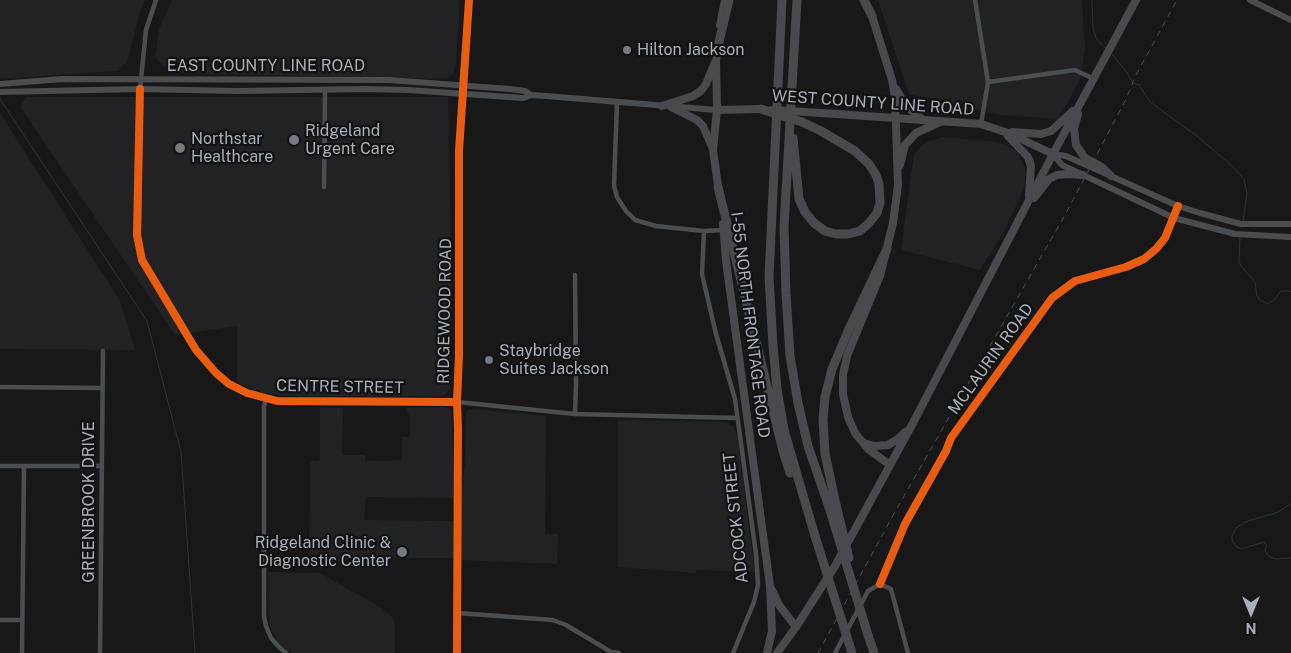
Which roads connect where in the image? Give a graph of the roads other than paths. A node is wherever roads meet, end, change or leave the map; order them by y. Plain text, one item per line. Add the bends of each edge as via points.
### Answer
1 (156, 0) edge
2 (469, 0) edge
3 (724, 0) edge
4 (729, 0) edge
5 (782, 0) edge
6 (797, 0) edge
7 (866, 0) edge
8 (975, 0) edge
9 (1136, 0) edge
10 (1253, 1) edge
11 (872, 16) joint
12 (1291, 20) edge
13 (718, 46) junction
14 (716, 61) junction
15 (1094, 79) junction
16 (141, 80) junction
17 (892, 80) junction
18 (988, 82) junction
19 (0, 84) edge
20 (462, 85) junction
21 (140, 89) junction
22 (325, 90) junction
23 (0, 92) edge
24 (462, 93) junction
25 (531, 95) junction
26 (617, 102) junction
27 (1080, 104) junction
28 (662, 106) junction
29 (671, 107) junction
30 (746, 108) joint
31 (761, 109) junction
32 (717, 110) junction
33 (895, 118) junction
34 (922, 119) junction
35 (944, 121) junction
36 (790, 123) junction
37 (981, 124) junction
38 (1003, 131) junction
39 (713, 150) junction
40 (1053, 154) junction
41 (898, 175) junction
42 (1083, 175) junction
43 (1111, 176) junction
44 (324, 186) dead end
45 (718, 187) junction
46 (1028, 203) junction
47 (1178, 206) junction
48 (1174, 218) junction
49 (1291, 224) edge
50 (724, 230) junction
51 (704, 231) junction
52 (1291, 237) edge
53 (887, 249) junction
54 (575, 275) dead end
55 (103, 351) dead end
56 (0, 387) edge
57 (102, 388) junction
58 (266, 399) junction
59 (456, 402) junction
60 (575, 414) junction
61 (737, 418) junction
62 (913, 423) junction
63 (951, 438) joint
64 (864, 444) junction
65 (890, 465) junction
66 (0, 466) edge
67 (24, 466) junction
68 (101, 466) junction
69 (832, 506) junction
70 (814, 533) junction
71 (880, 584) junction
72 (770, 586) junction
73 (458, 614) junction
74 (0, 620) edge
75 (22, 620) junction
76 (796, 627) junction
77 (22, 653) edge
78 (100, 653) edge
79 (286, 653) edge
80 (457, 653) edge
81 (618, 653) edge
82 (733, 653) edge
83 (767, 653) edge
84 (777, 653) edge
85 (835, 653) edge
86 (852, 653) edge
87 (874, 653) edge
88 (908, 653) edge

1 - 16 street, CENTRE STREET via 146,30
2 - 20 main road, RIDGEWOOD ROAD
3 - 13 main road, I-55 NORTH FRONTAGE ROAD
4 - 13 highway
5 - 70 highway via 769,277 772,336 784,430
6 - 36 highway
7 - 11 highway
8 - 18 street
9 - 15 main road
10 - 12 main road
11 - 17 main road
13 - 14 main road, I-55 NORTH FRONTAGE ROAD
14 - 28 main road via 701,91
14 - 32 main road, I-55 NORTH FRONTAGE ROAD
15 - 18 street via 1075,70
15 - 27 main road
16 - 19 main road, EAST COUNTY LINE ROAD via 62,79
16 - 20 main road, EAST COUNTY LINE ROAD via 389,80
16 - 21 street, CENTRE STREET
17 - 33 main road
17 - 34 main road via 907,107
18 - 37 street
20 - 24 main road, RIDGEWOOD ROAD
20 - 25 main road, EAST COUNTY LINE ROAD via 524,91
21 - 22 main road, EAST COUNTY LINE ROAD
21 - 23 main road, EAST COUNTY LINE ROAD
21 - 58 street, CENTRE STREET via 138,235 142,260 206,363 229,384
22 - 24 main road, EAST COUNTY LINE ROAD
22 - 44 street
24 - 25 main road, EAST COUNTY LINE ROAD via 523,98
24 - 59 street, RIDGEWOOD ROAD
25 - 26 main road, EAST COUNTY LINE ROAD
26 - 28 main road, EAST COUNTY LINE ROAD
26 - 51 street via 614,186 621,205 634,220 643,223
27 - 38 main road via 1051,130 1041,134
27 - 40 main road
27 - 43 main road via 1074,129 1076,145 1085,158
28 - 29 main road, EAST COUNTY LINE ROAD
29 - 32 main road, EAST COUNTY LINE ROAD
29 - 39 main road via 703,126
30 - 31 main road, WEST COUNTY LINE ROAD
30 - 32 main road, EAST COUNTY LINE ROAD
31 - 33 main road, WEST COUNTY LINE ROAD, bridge
31 - 36 highway, bridge via 821,131 855,151 869,164 879,184 880,203 877,213 860,231 848,234 825,231 805,212 799,199
32 - 39 main road, I-55 NORTH FRONTAGE ROAD
33 - 34 main road, WEST COUNTY LINE ROAD
33 - 41 main road
34 - 35 main road, WEST COUNTY LINE ROAD
35 - 37 main road, WEST COUNTY LINE ROAD
35 - 41 main road via 916,133 905,146
36 - 69 highway via 784,227 790,356 808,446
37 - 38 main road, WEST COUNTY LINE ROAD
38 - 40 main road, WEST COUNTY LINE ROAD
38 - 46 main road via 1028,157 1031,166
39 - 45 main road, I-55 NORTH FRONTAGE ROAD
40 - 42 main road, WEST COUNTY LINE ROAD via 1062,165
40 - 43 main road, WEST COUNTY LINE ROAD via 1066,156
40 - 46 main road
41 - 53 main road
42 - 46 main road via 1057,175 1049,179
42 - 48 main road, WEST COUNTY LINE ROAD
43 - 47 main road, WEST COUNTY LINE ROAD
45 - 50 main road, I-55 NORTH FRONTAGE ROAD
45 - 70 highway via 783,451
46 - 62 main road
47 - 48 main road, MCLAURIN ROAD
47 - 49 main road, WEST COUNTY LINE ROAD via 1241,224
48 - 52 main road, WEST COUNTY LINE ROAD via 1216,230
48 - 63 main road, MCLAURIN ROAD via 1165,238 1144,259 1074,281 1052,298
50 - 51 street
50 - 72 main road, I-55 NORTH FRONTAGE ROAD
51 - 61 street, ADCOCK STREET via 702,274
53 - 64 main road via 880,276 847,356 844,375 843,394 848,417
53 - 69 highway via 832,369 825,397 825,454
54 - 60 street
55 - 57 street, GREENBROOK DRIVE
56 - 57 street
57 - 68 street, GREENBROOK DRIVE
58 - 59 street, CENTRE STREET via 297,402
58 - 79 street via 264,616 271,638
59 - 60 street, CENTRE STREET
59 - 73 street, RIDGEWOOD ROAD
60 - 61 street, CENTRE STREET
61 - 82 street, ADCOCK STREET via 758,585
62 - 64 main road via 888,445
62 - 65 main road
63 - 71 street, MCLAURIN ROAD via 905,524
64 - 65 main road
65 - 76 main road via 835,566
66 - 67 street
67 - 68 street
67 - 75 street
68 - 78 street, GREENBROOK DRIVE
69 - 87 highway, bridge
70 - 86 highway, bridge
71 - 85 street via 868,591
71 - 88 street via 891,589
72 - 76 main road via 779,605
72 - 83 main road, I-55 NORTH FRONTAGE ROAD via 772,631
73 - 80 street, RIDGEWOOD ROAD
73 - 81 street via 553,620
74 - 75 street
75 - 77 street
76 - 84 main road

